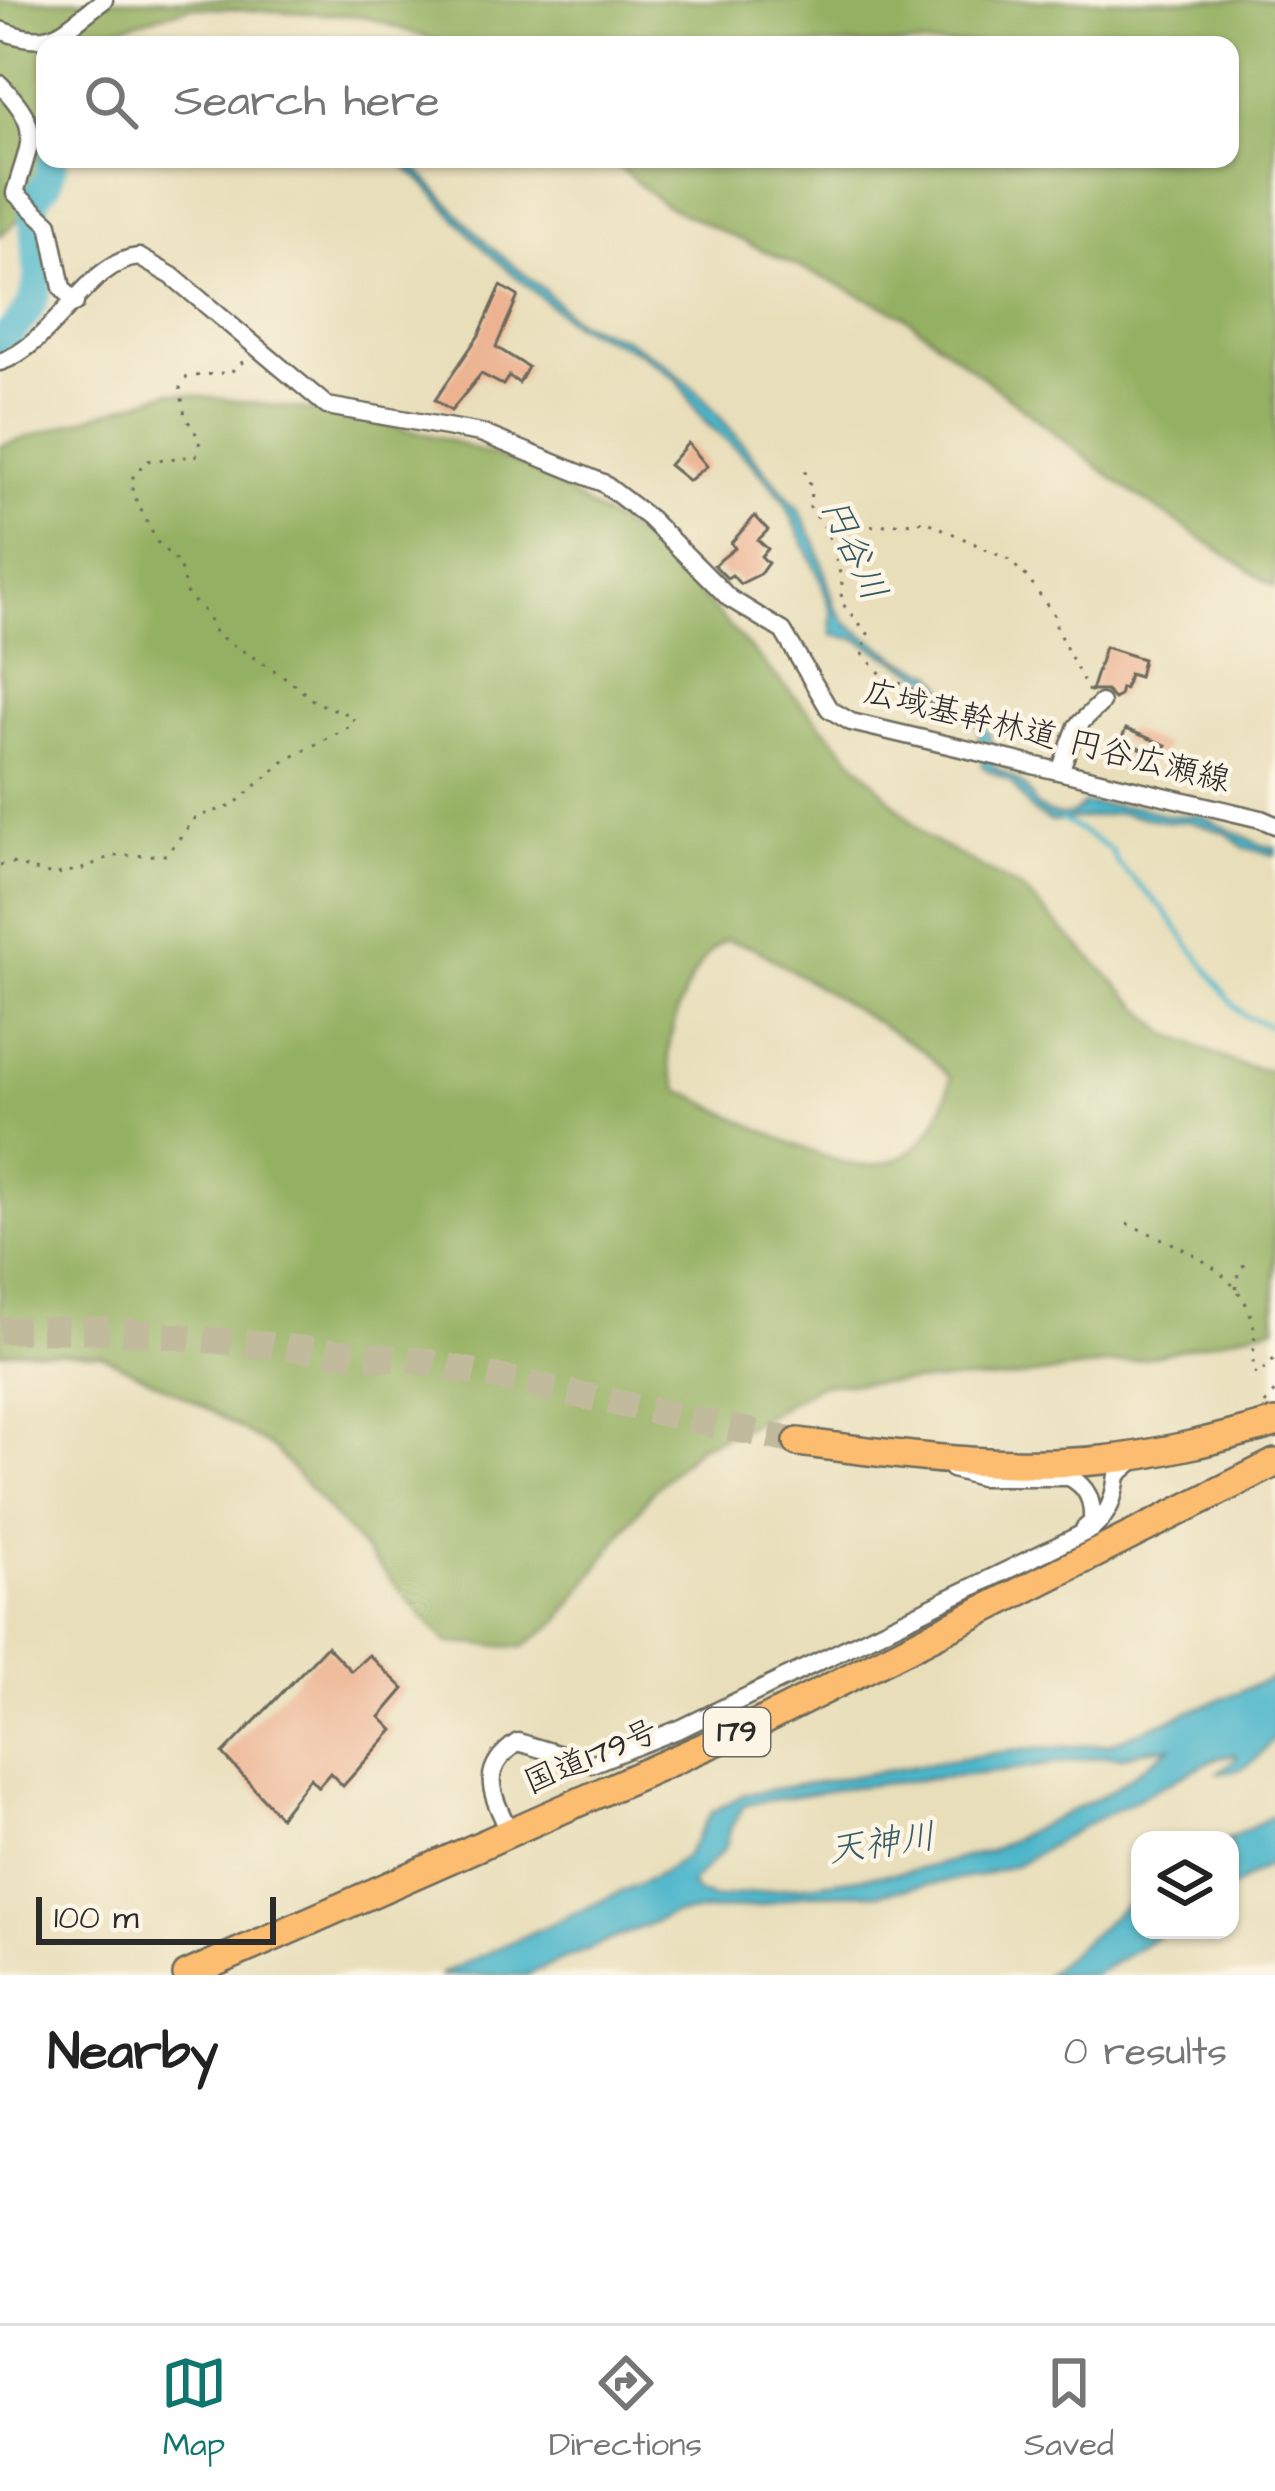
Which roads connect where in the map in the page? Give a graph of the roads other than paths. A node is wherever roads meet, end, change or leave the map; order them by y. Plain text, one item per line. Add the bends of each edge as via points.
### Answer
1 (104, 0) edge
2 (0, 30) edge
3 (51, 36) edge
4 (36, 41) edge
5 (0, 84) edge
6 (74, 303) junction
7 (0, 362) edge
8 (1098, 706) road end
9 (1060, 771) junction
10 (1275, 825) edge
11 (1275, 1423) edge
12 (797, 1442) tunnel mouth
13 (1142, 1454) junction
14 (909, 1457) junction
15 (1275, 1463) edge
16 (1075, 1538) junction
17 (509, 1831) junction
18 (187, 1975) edge

1 - 3 street
2 - 4 street
5 - 6 street via 27,114 32,135 15,193 49,224 62,288
6 - 7 street, 広域基幹林道 円谷広瀬線 via 39,341
6 - 9 street, 広域基幹林道 円谷広瀬線 via 117,262 139,257 327,406 481,433 603,483 729,598 783,631 829,709 879,732
8 - 9 street via 1077,726
9 - 10 street, 広域基幹林道 円谷広瀬線
11 - 13 highway
12 - 14 highway
13 - 14 highway
13 - 16 street via 1117,1475 1104,1518
14 - 16 street via 980,1477 1070,1477 1082,1484 1092,1512
15 - 17 highway, 国道179号 / 179 via 765,1720
16 - 17 street via 591,1764 518,1742 491,1769
17 - 18 highway, 国道179号 / 179

